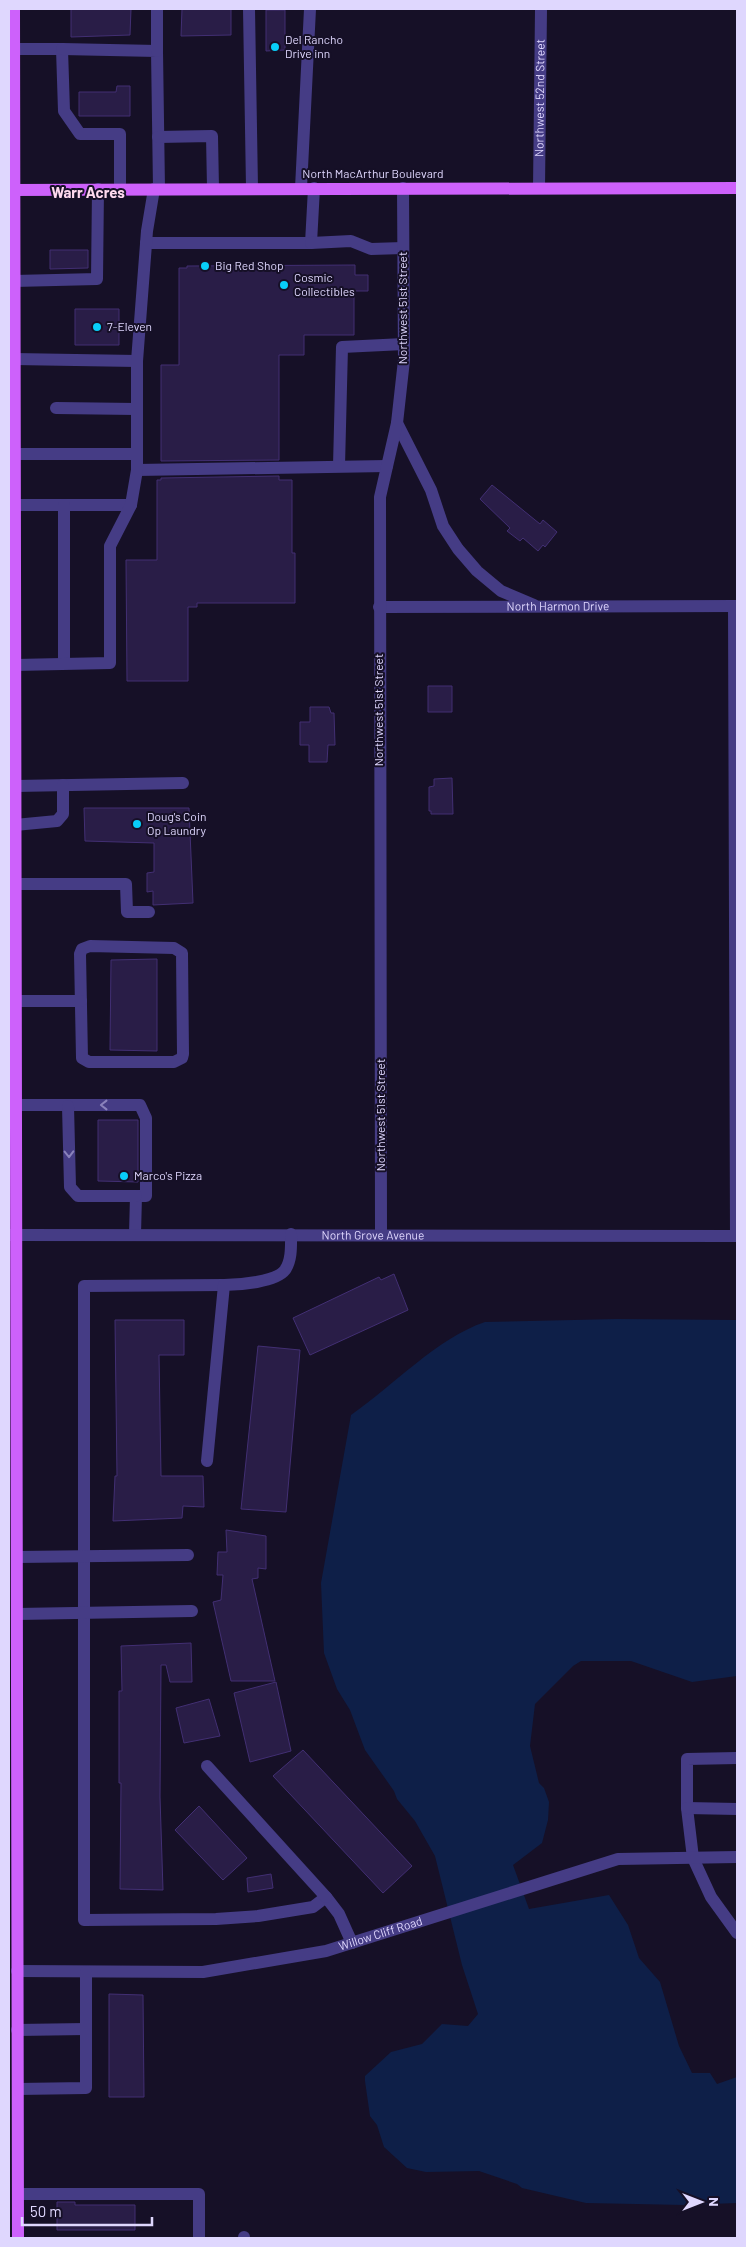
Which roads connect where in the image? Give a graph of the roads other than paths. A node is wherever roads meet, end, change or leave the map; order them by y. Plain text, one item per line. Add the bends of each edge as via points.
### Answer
1 (157, 9) edge
2 (249, 9) edge
3 (310, 9) edge
4 (541, 9) edge
5 (12, 16) edge
6 (14, 49) junction
7 (62, 49) junction
8 (157, 51) junction
9 (158, 137) junction
10 (157, 188) junction
11 (213, 188) junction
12 (252, 188) junction
13 (307, 188) junction
14 (403, 188) junction
15 (539, 188) junction
16 (737, 188) edge
17 (98, 189) junction
18 (120, 189) junction
19 (11, 190) edge
20 (146, 243) junction
21 (311, 243) junction
22 (403, 248) junction
23 (14, 281) junction
24 (11, 320) edge
25 (404, 344) junction
26 (137, 361) junction
27 (12, 365) edge
28 (56, 408) dead end
29 (136, 409) junction
30 (397, 423) junction
31 (14, 454) junction
32 (136, 454) junction
33 (339, 466) junction
34 (387, 466) junction
35 (137, 470) junction
36 (64, 505) junction
37 (131, 505) junction
38 (12, 513) edge
39 (736, 606) edge
40 (379, 607) junction
41 (539, 607) junction
42 (64, 664) junction
43 (15, 665) junction
44 (12, 708) edge
45 (12, 744) edge
46 (183, 783) dead end
47 (63, 785) junction
48 (15, 786) junction
49 (15, 825) junction
50 (15, 884) junction
51 (150, 912) dead end
52 (15, 1001) junction
53 (81, 1001) junction
54 (12, 1019) edge
55 (15, 1105) junction
56 (68, 1106) junction
57 (136, 1196) junction
58 (12, 1234) edge
59 (135, 1234) junction
60 (291, 1234) junction
61 (381, 1236) junction
62 (737, 1236) edge
63 (224, 1285) junction
64 (13, 1453) edge
65 (206, 1461) dead end
66 (188, 1555) dead end
67 (84, 1556) junction
68 (17, 1557) junction
69 (192, 1610) dead end
70 (83, 1612) junction
71 (17, 1614) junction
72 (13, 1758) edge
73 (737, 1758) edge
74 (206, 1766) dead end
75 (687, 1808) junction
76 (737, 1808) edge
77 (737, 1857) edge
78 (693, 1858) junction
79 (326, 1897) junction
80 (737, 1933) edge
81 (352, 1943) junction
82 (17, 1971) junction
83 (86, 1972) junction
84 (86, 2029) junction
85 (17, 2030) junction
86 (18, 2089) junction
87 (18, 2194) junction
88 (18, 2238) edge
89 (199, 2238) edge

1 - 8 street
2 - 12 street
3 - 13 street
4 - 15 street, Northwest 52nd Street
5 - 6 main road
6 - 7 street
6 - 19 main road
7 - 8 street
7 - 18 street via 64,111 80,134 120,134
8 - 9 street
9 - 10 street
9 - 11 street via 212,136
10 - 11 main road, North MacArthur Boulevard
10 - 18 main road, North MacArthur Boulevard
10 - 20 street
11 - 12 main road, North MacArthur Boulevard
12 - 13 main road, North MacArthur Boulevard
13 - 14 main road, North MacArthur Boulevard
13 - 21 street
14 - 15 main road, North MacArthur Boulevard
14 - 22 street, Northwest 51st Street
15 - 16 main road, North MacArthur Boulevard
17 - 18 main road, North MacArthur Boulevard
17 - 19 main road, North MacArthur Boulevard
17 - 23 street via 97,279
19 - 23 main road
20 - 21 street
20 - 26 street
21 - 22 street via 351,241 371,249
22 - 25 street, Northwest 51st Street
23 - 24 main road
24 - 27 main road
25 - 30 street, Northwest 51st Street
25 - 33 street via 342,347
26 - 27 street
26 - 29 street
27 - 31 main road
28 - 29 street
29 - 32 street
30 - 34 street, Northwest 51st Street
30 - 41 street via 431,490 442,526 458,550 501,591
31 - 32 street
31 - 38 main road
32 - 35 street
33 - 34 street
33 - 35 street
34 - 40 street, Northwest 51st Street via 380,497
35 - 37 street
36 - 37 street
36 - 38 street
36 - 42 street
37 - 42 street via 110,546 110,663
38 - 43 main road
39 - 41 street, North Harmon Drive
39 - 62 street
40 - 41 street, North Harmon Drive
40 - 61 street, Northwest 51st Street
42 - 43 street
43 - 44 main road
44 - 45 main road
45 - 48 main road
46 - 47 street
47 - 48 street
47 - 49 street via 63,814 57,821
48 - 49 main road
49 - 50 main road
50 - 51 street via 126,884 127,912
50 - 52 main road
52 - 53 street
52 - 54 main road
53 - 53 street via 82,949 90,946 174,948 184,958 182,1058 174,1062 89,1062 81,1054
54 - 55 main road
55 - 56 street
55 - 58 main road
56 -> 57 street via 70,1187 78,1196
57 -> 56 street via 146,1196 146,1118 140,1105
57 - 59 street
58 - 59 street, North Grove Avenue
58 - 64 main road
59 - 60 street, North Grove Avenue
60 - 61 street, North Grove Avenue
60 - 63 street via 290,1259 281,1274 246,1285
61 - 62 street, North Grove Avenue
63 - 65 street
63 - 67 street via 84,1286
64 - 68 main road
66 - 67 street
67 - 68 street
67 - 70 street
68 - 71 main road
69 - 70 street
70 - 71 street
70 - 79 street via 84,1920 258,1916 314,1907
71 - 72 main road
72 - 82 main road
73 - 75 street via 687,1759
74 - 79 street
75 - 76 street
75 - 78 street
77 - 78 street, Willow Cliff Road
78 - 80 street via 711,1897
78 - 81 street, Willow Cliff Road via 618,1859
79 - 81 street via 339,1914
81 - 83 street, Willow Cliff Road via 326,1951 202,1972
82 - 83 street, Willow Cliff Road
82 - 85 main road
83 - 84 street
84 - 85 street
84 - 86 street via 86,2088
85 - 86 main road
86 - 87 main road
87 - 88 main road
87 - 89 street via 199,2194

